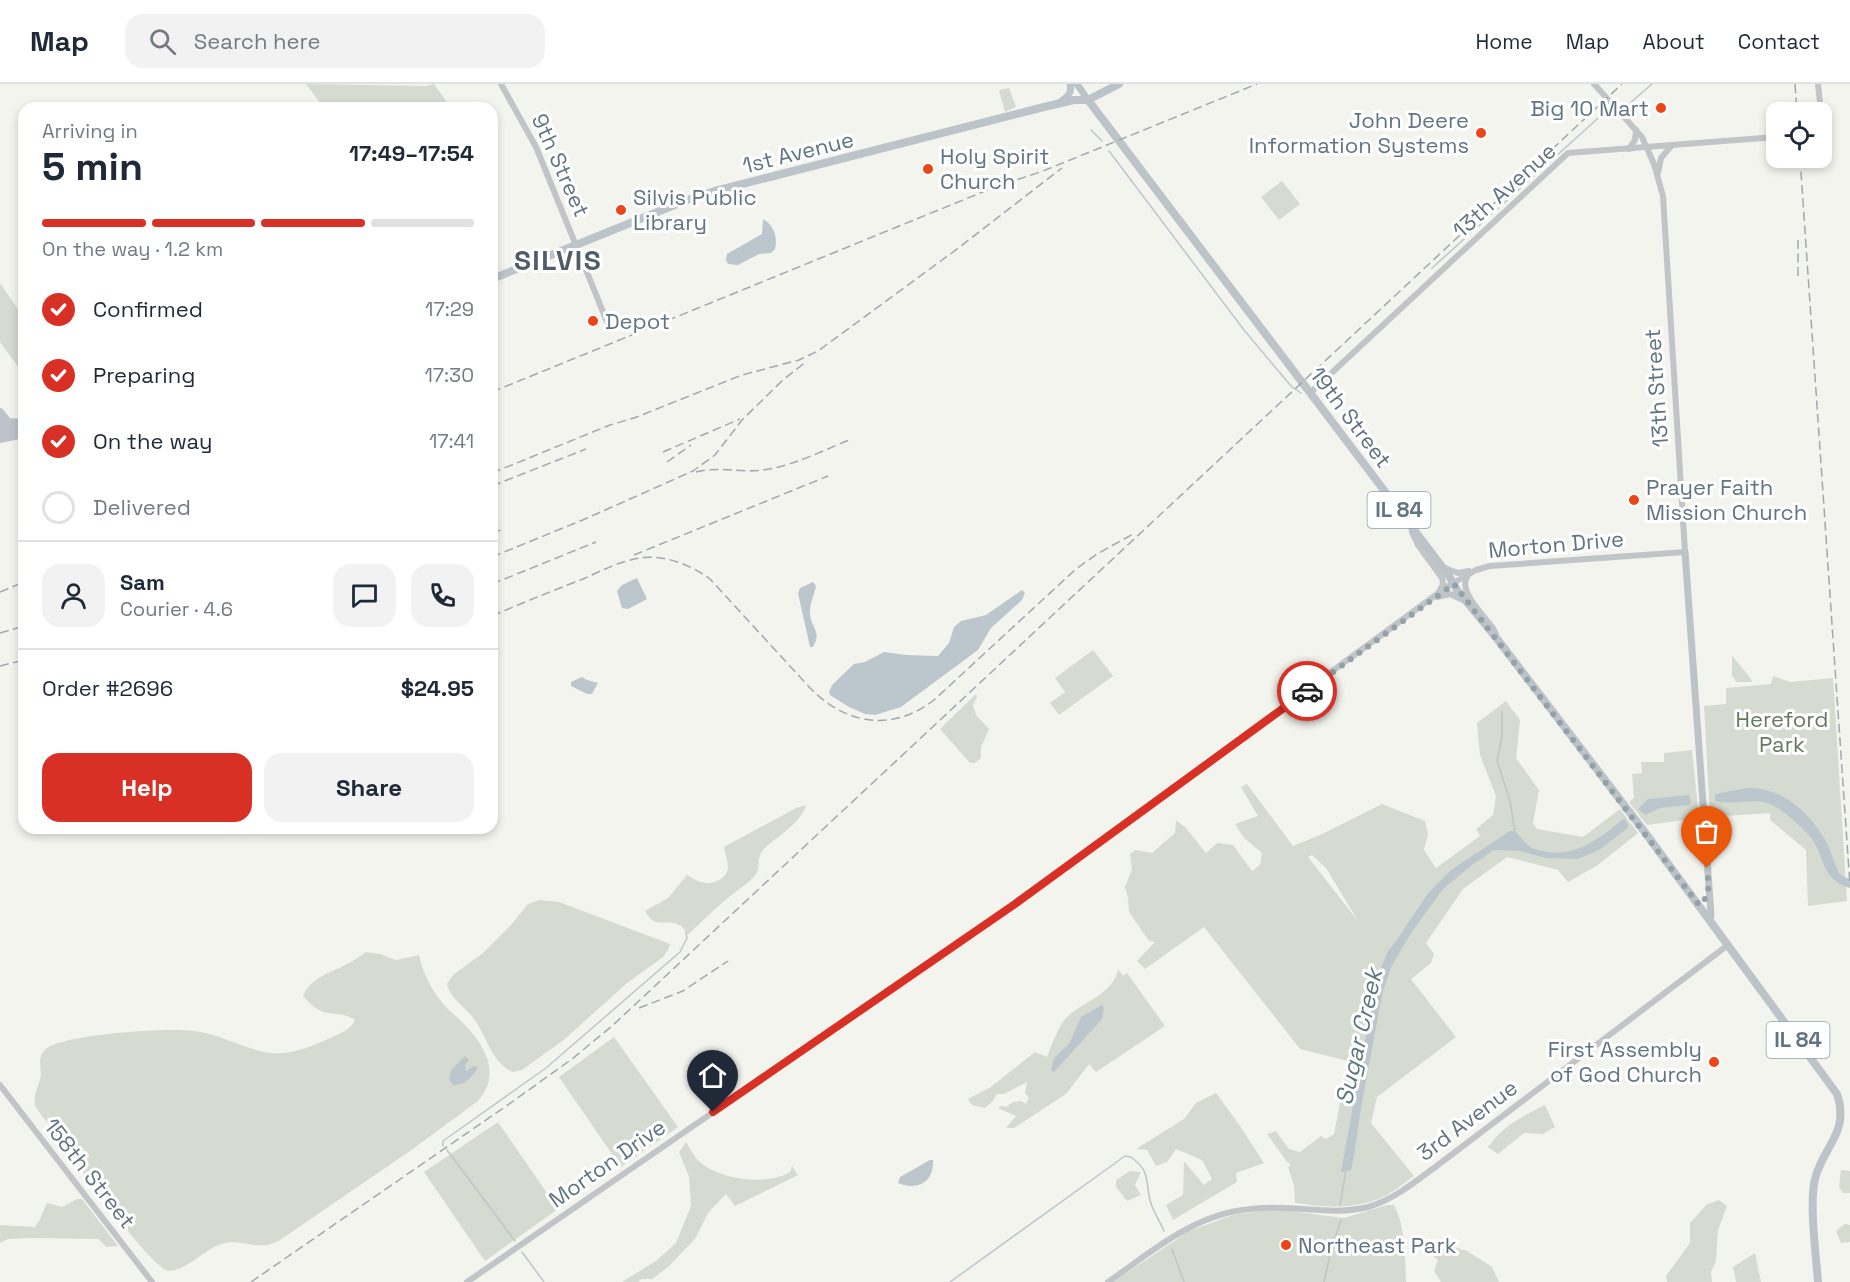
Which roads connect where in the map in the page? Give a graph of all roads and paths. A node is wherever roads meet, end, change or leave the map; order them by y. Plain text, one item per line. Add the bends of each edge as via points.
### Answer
1 (501, 84) edge
2 (1070, 84) edge
3 (1077, 84) edge
4 (1119, 84) edge
5 (1594, 84) edge
6 (1818, 84) edge
7 (1088, 100) junction
8 (1820, 102) edge
9 (1057, 104) junction
10 (1636, 130) junction
11 (1766, 138) edge
12 (1673, 144) junction
13 (1648, 148) junction
14 (1629, 149) junction
15 (1658, 176) junction
16 (576, 245) junction
17 (498, 277) edge
18 (610, 329) dead end
19 (1310, 393) junction
20 (0, 411) edge
21 (18, 424) edge
22 (18, 427) edge
23 (0, 433) edge
24 (18, 434) edge
25 (1408, 523) junction
26 (1685, 552) junction
27 (1442, 566) junction
28 (1482, 568) junction
29 (1470, 573) junction
30 (1454, 584) junction
31 (1434, 597) junction
32 (1467, 602) junction
33 (1498, 640) junction
34 (1708, 892) junction
35 (1699, 905) junction
36 (1710, 920) junction
37 (1728, 945) junction
38 (0, 1085) edge
39 (152, 1282) edge
40 (467, 1282) edge
41 (1108, 1282) edge
42 (1818, 1282) edge

1 - 16 street, 9th Street via 533,140
2 - 9 main road via 1068,95
3 - 7 main road
4 - 7 main road
5 - 10 street, 13th Street
6 - 8 street
7 - 9 main road, 1st Avenue
7 - 19 main road, 19th Street / IL 84
9 - 16 main road, 1st Avenue via 715,191
10 - 13 street, 13th Street
10 - 14 street
11 - 12 street, 13th Avenue
12 - 13 street, 13th Avenue
12 - 15 street via 1660,158
13 - 14 street, 13th Avenue
13 - 15 street, 13th Street
14 - 19 street, 13th Avenue via 1569,153
15 - 26 street, 13th Street
16 - 17 main road, 1st Avenue
16 - 18 street, 9th Street
19 - 25 main road, 19th Street / IL 84
20 - 21 main road via 8,422
20 - 23 main road
22 - 23 main road
23 - 24 main road
25 - 27 main road, 19th Street / IL 84
25 - 31 street via 1418,545 1442,578 1443,584
26 - 28 street, Morton Drive
26 - 34 main road, 13th Street
27 - 28 street via 1458,573
27 - 30 main road, 19th Street / IL 84
28 - 29 street, Morton Drive
29 - 30 street, Morton Drive
29 - 33 street via 1465,589
30 - 31 street, Morton Drive
30 - 32 main road, 19th Street / IL 84
31 - 32 street via 1450,594
31 - 40 street, Morton Drive via 1015,904
32 - 33 main road, 19th Street / IL 84
33 - 35 main road, 19th Street / IL 84
34 - 35 main road
34 - 36 main road, 13th Street
35 - 36 main road, 19th Street / IL 84
36 - 37 main road, 19th Street / IL 84
37 - 41 street, 3rd Avenue via 1396,1195 1367,1207 1338,1211 1264,1207 1217,1216 1176,1235
37 - 42 main road, 19th Street / IL 84 via 1841,1102 1842,1128 1814,1181
38 - 39 street, 158th Street

